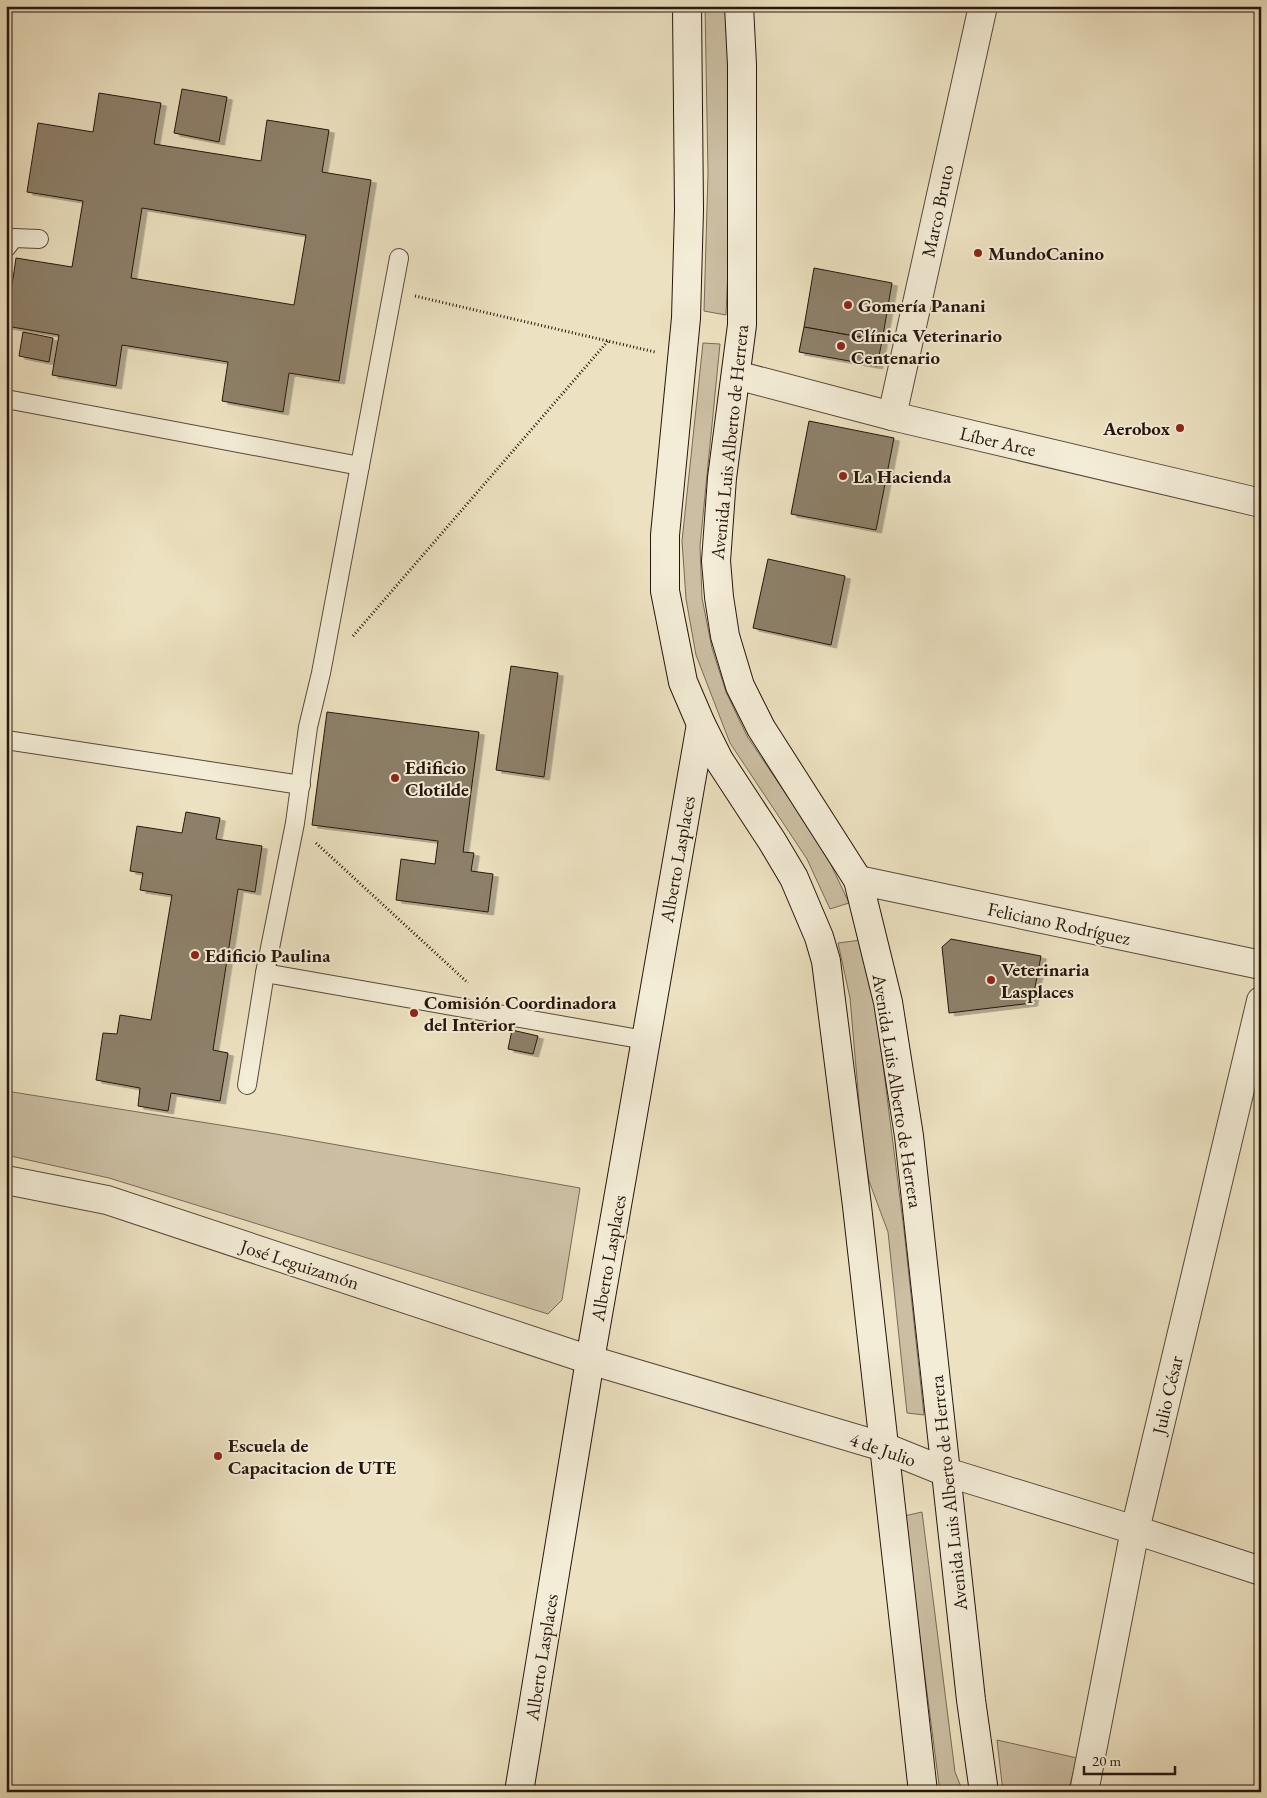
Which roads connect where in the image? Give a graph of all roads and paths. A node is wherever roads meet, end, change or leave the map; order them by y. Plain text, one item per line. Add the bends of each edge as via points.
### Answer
1 (687, 6) edge
2 (739, 6) edge
3 (983, 6) edge
4 (38, 239) dead end
5 (6, 248) edge
6 (399, 258) dead end
7 (392, 291) junction
8 (608, 341) junction
9 (683, 358) junction
10 (736, 375) junction
11 (6, 399) edge
12 (892, 416) junction
13 (360, 466) junction
14 (1261, 503) edge
15 (321, 673) junction
16 (701, 724) junction
17 (6, 740) edge
18 (300, 785) junction
19 (295, 823) junction
20 (858, 880) junction
21 (1261, 965) edge
22 (265, 973) junction
23 (1261, 1001) edge
24 (503, 1015) junction
25 (645, 1040) junction
26 (247, 1085) dead end
27 (6, 1180) edge
28 (590, 1360) junction
29 (884, 1447) junction
30 (946, 1472) junction
31 (1135, 1530) junction
32 (1261, 1571) edge
33 (519, 1792) edge
34 (923, 1792) edge
35 (984, 1792) edge
36 (1084, 1792) edge

1 - 9 street via 690,210
2 - 10 street, Avenida Luis Alberto de Herrera via 742,325
3 - 12 street, Marco Bruto
4 - 5 lane via 14,238
6 - 7 lane
7 - 8 path
7 - 13 lane
8 - 9 path
8 - 15 path
9 - 16 street via 665,536 665,591 683,682
10 - 12 street, Líber Arce
10 - 20 street, Avenida Luis Alberto de Herrera via 722,478 716,561 725,636 740,686 761,728
11 - 13 lane
12 - 14 street, Líber Arce
13 - 15 lane
15 - 18 lane via 308,728
16 - 25 street, Alberto Lasplaces
16 - 29 street via 719,760 794,878 820,937 826,961 857,1206
17 - 18 lane
18 - 19 lane
19 - 22 lane
19 - 24 path
20 - 21 street, Feliciano Rodríguez
20 - 30 street, Avenida Luis Alberto de Herrera via 888,1002 909,1136
22 - 24 lane
22 - 26 lane
23 - 31 street, Julio César
24 - 25 lane
25 - 28 street, Alberto Lasplaces
27 - 28 street, José Leguizamón via 107,1200
28 - 29 street, 4 de Julio
28 - 33 street, Alberto Lasplaces
29 - 30 street, 4 de Julio
29 - 34 street
30 - 31 street, 4 de Julio
30 - 35 street, Avenida Luis Alberto de Herrera
31 - 32 street, 4 de Julio
31 - 36 street, Julio César

